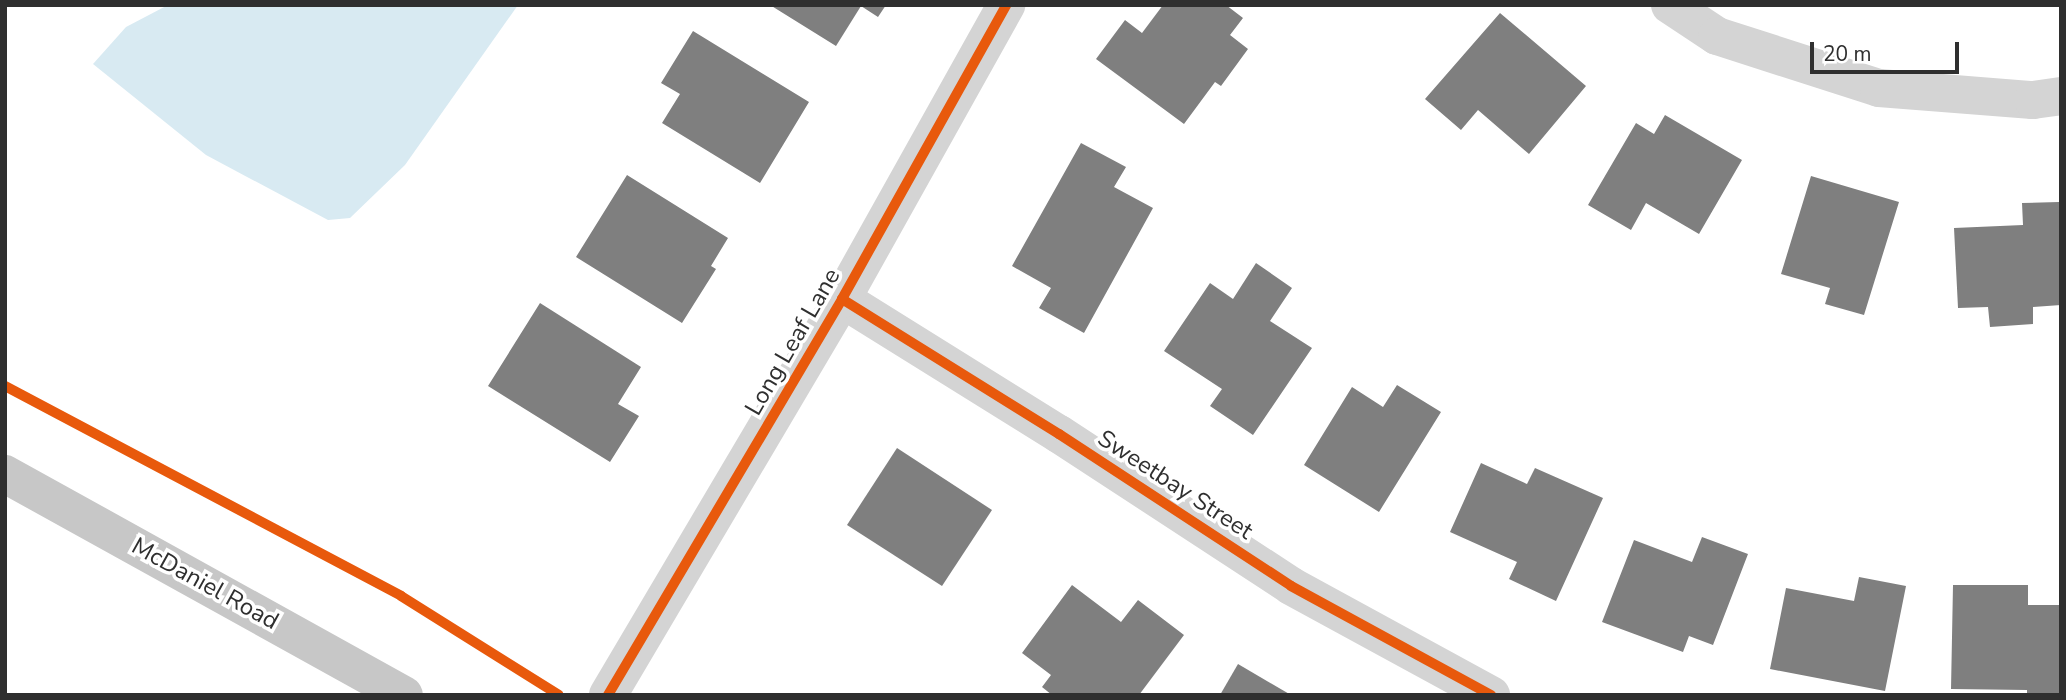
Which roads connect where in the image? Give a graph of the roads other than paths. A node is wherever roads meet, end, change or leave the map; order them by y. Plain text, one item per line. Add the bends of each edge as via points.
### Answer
1 (1006, 5) edge
2 (1670, 5) edge
3 (2061, 96) edge
4 (842, 299) junction
5 (5, 474) edge
6 (404, 695) edge
7 (608, 695) edge
8 (1491, 695) edge

1 - 4 street, Long Leaf Lane
2 - 3 street via 1717,36 1879,89 2032,100
4 - 7 street, Long Leaf Lane
4 - 8 street, Sweetbay Street via 1291,586
5 - 6 main road, McDaniel Road

